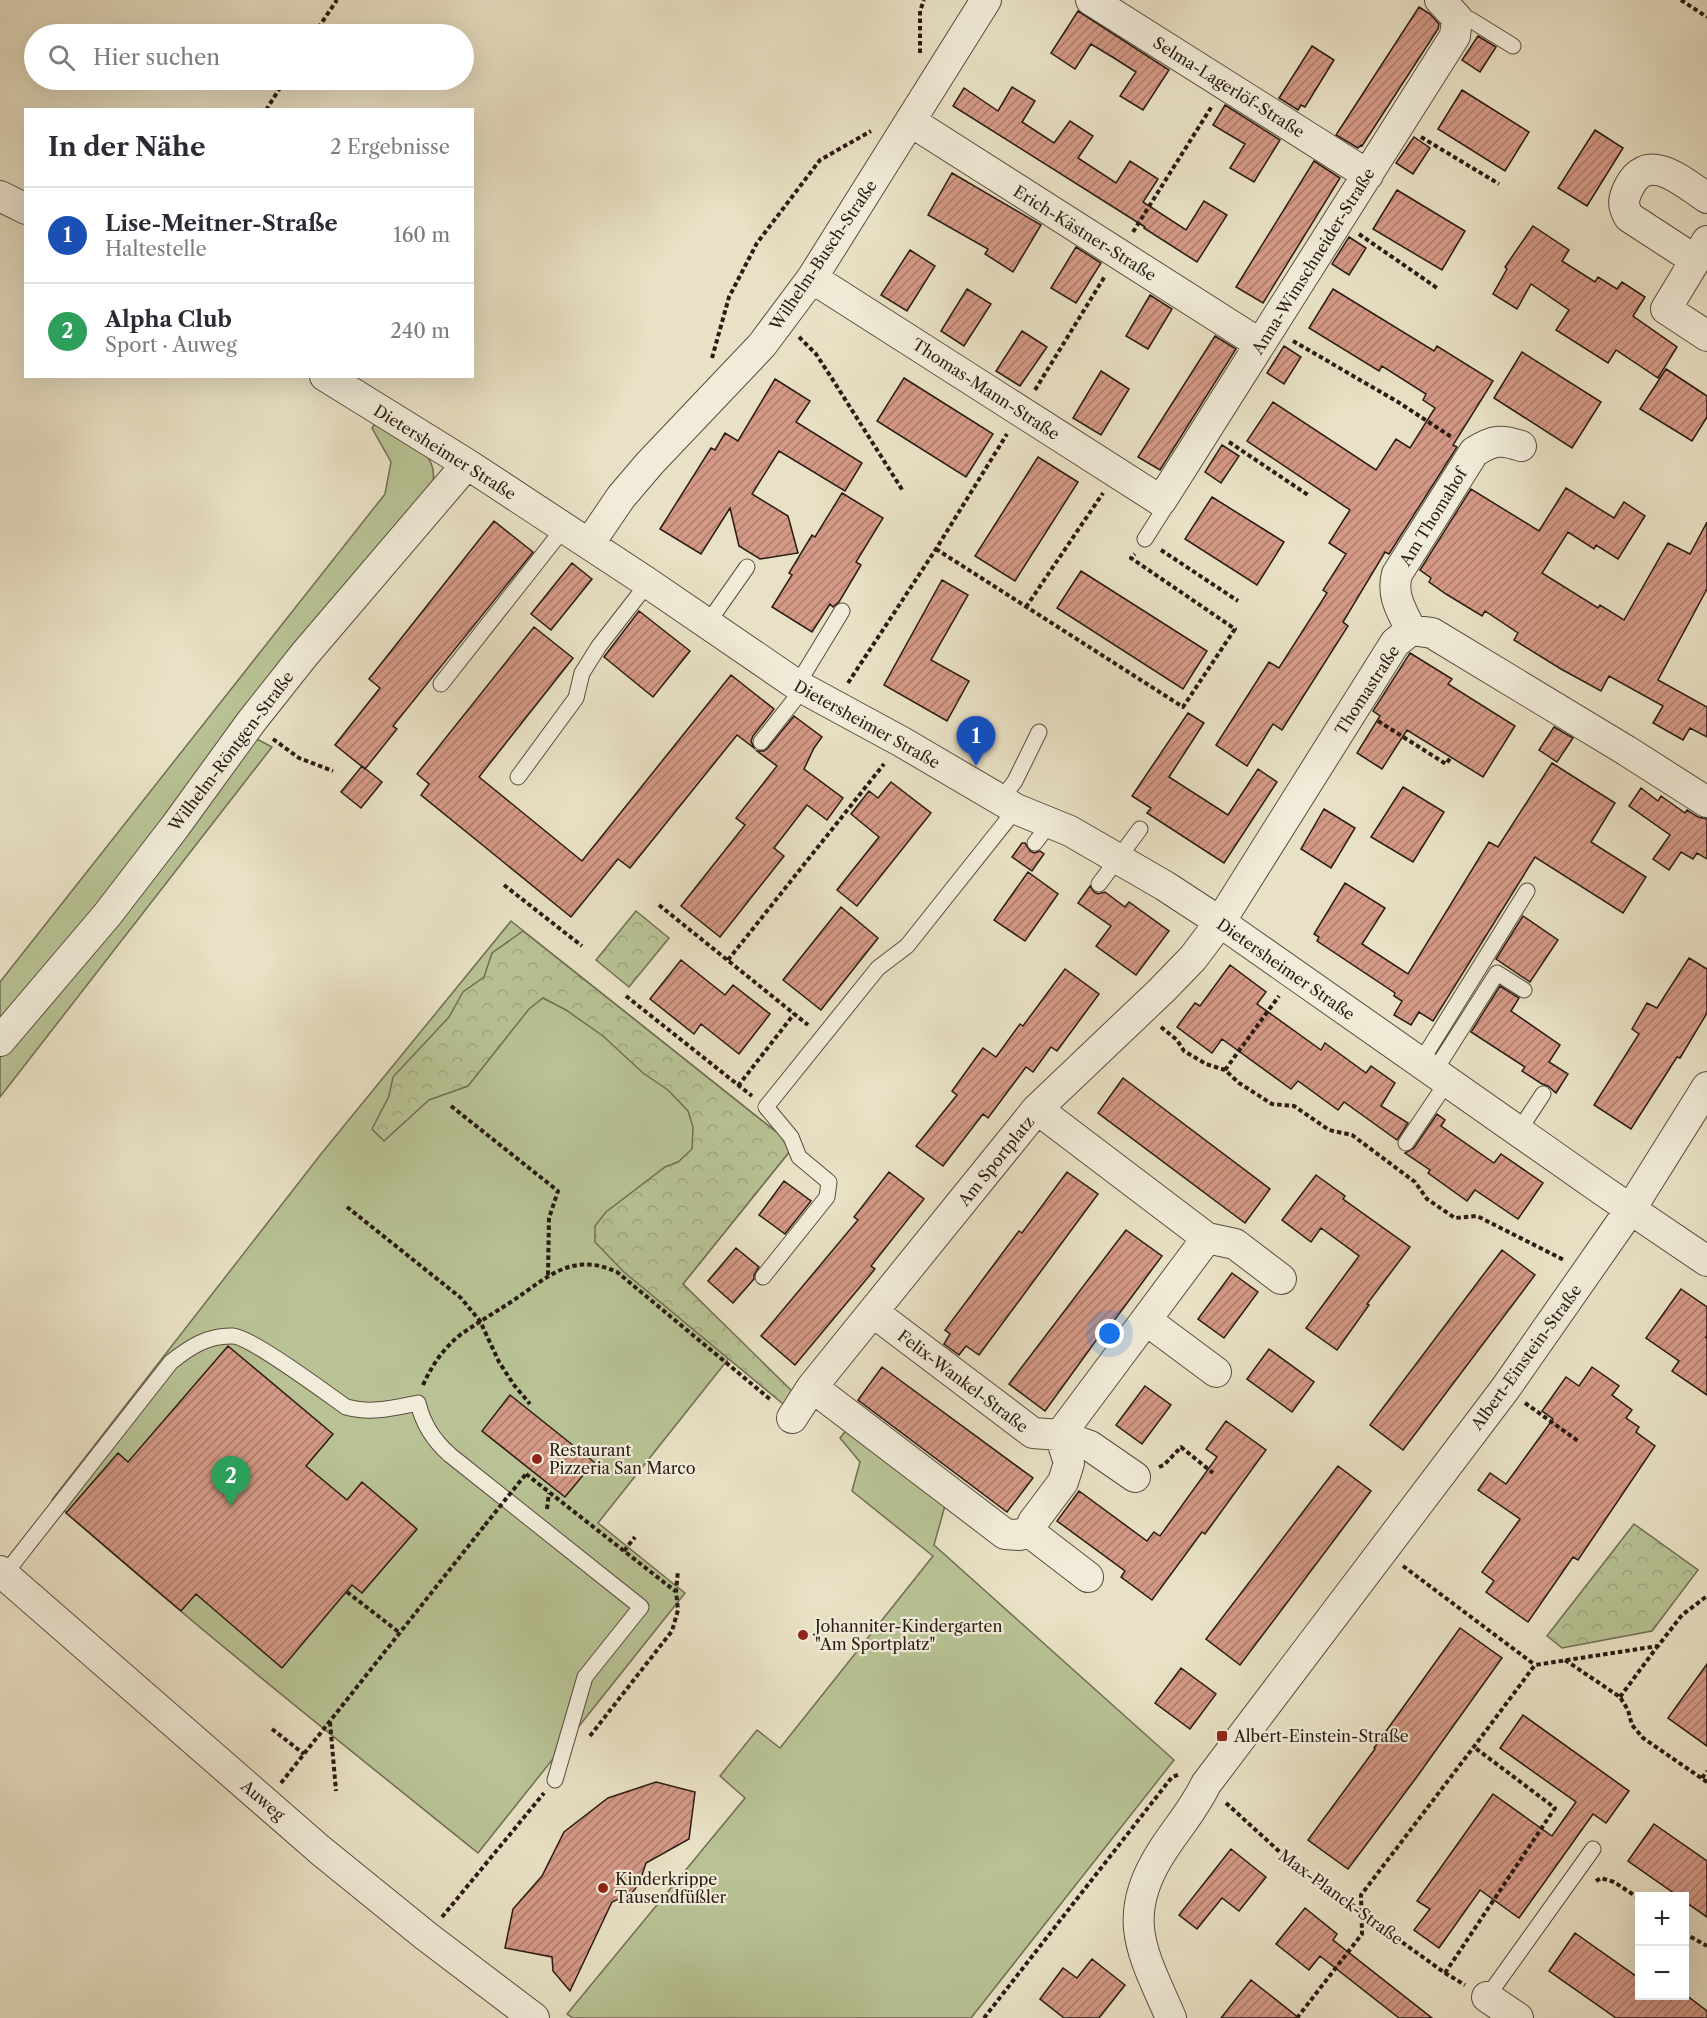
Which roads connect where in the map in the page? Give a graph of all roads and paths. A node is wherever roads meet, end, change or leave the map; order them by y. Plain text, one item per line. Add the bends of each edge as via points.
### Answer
1 (337, 0) edge
2 (924, 0) edge
3 (986, 0) edge
4 (1091, 0) edge
5 (1681, 0) edge
6 (1449, 9) edge
7 (1707, 17) edge
8 (321, 24) edge
9 (1513, 46) dead end
10 (920, 58) dead end
11 (279, 90) edge
12 (267, 108) edge
13 (910, 121) junction
14 (1400, 124) junction
15 (879, 127) dead end
16 (1368, 175) junction
17 (1499, 184) dead end
18 (0, 196) edge
19 (1707, 198) edge
20 (24, 208) edge
21 (1338, 220) junction
22 (1701, 250) edge
23 (812, 278) junction
24 (1437, 288) dead end
25 (782, 320) junction
26 (1265, 336) junction
27 (1707, 336) edge
28 (328, 378) edge
29 (712, 397) junction
30 (1207, 427) junction
31 (1521, 446) dead end
32 (1474, 452) junction
33 (467, 464) junction
34 (1116, 472) junction
35 (903, 491) dead end
36 (1308, 495) dead end
37 (1161, 501) junction
38 (564, 528) junction
39 (1145, 539) junction
40 (589, 544) junction
41 (936, 549) dead end
42 (747, 567) dead end
43 (648, 583) junction
44 (1238, 601) dead end
45 (1026, 607) junction
46 (842, 611) dead end
47 (707, 624) junction
48 (1411, 630) junction
49 (441, 684) dead end
50 (800, 687) junction
51 (1356, 706) junction
52 (251, 722) junction
53 (1039, 732) dead end
54 (761, 742) dead end
55 (902, 742) junction
56 (1451, 757) dead end
57 (333, 771) dead end
58 (518, 777) dead end
59 (1707, 802) edge
60 (1008, 804) junction
61 (1140, 829) dead end
62 (1118, 859) junction
63 (1099, 884) dead end
64 (504, 885) dead end
65 (1527, 891) dead end
66 (659, 905) dead end
67 (1220, 922) junction
68 (582, 946) dead end
69 (728, 960) junction
70 (1524, 990) dead end
71 (1279, 995) dead end
72 (626, 996) dead end
73 (794, 1014) junction
74 (1158, 1025) dead end
75 (823, 1037) junction
76 (0, 1041) edge
77 (1225, 1070) junction
78 (1434, 1072) junction
79 (738, 1086) junction
80 (1707, 1087) edge
81 (1543, 1094) dead end
82 (451, 1106) dead end
83 (766, 1107) junction
84 (1037, 1109) junction
85 (1518, 1132) junction
86 (1406, 1143) dead end
87 (347, 1206) dead end
88 (1630, 1210) junction
89 (1207, 1238) junction
90 (1707, 1261) edge
91 (1587, 1272) junction
92 (549, 1275) junction
93 (763, 1277) dead end
94 (1281, 1280) dead end
95 (873, 1312) junction
96 (1146, 1320) junction
97 (480, 1321) junction
98 (1216, 1372) dead end
99 (812, 1387) junction
100 (1505, 1389) junction
101 (417, 1403) junction
102 (530, 1404) dead end
103 (792, 1418) joint
104 (1060, 1435) junction
105 (1578, 1441) dead end
106 (1213, 1473) dead end
107 (1135, 1477) joint
108 (505, 1499) junction
109 (1031, 1529) junction
110 (635, 1537) dead end
111 (624, 1551) junction
112 (1383, 1551) junction
113 (2, 1573) edge
114 (1088, 1576) dead end
115 (676, 1591) dead end
116 (347, 1592) dead end
117 (1707, 1596) edge
118 (400, 1634) junction
119 (1658, 1646) junction
120 (1565, 1660) junction
121 (1535, 1665) junction
122 (1620, 1697) junction
123 (330, 1721) junction
124 (272, 1729) dead end
125 (1474, 1747) junction
126 (304, 1754) junction
127 (1707, 1771) edge
128 (1702, 1778) junction
129 (555, 1780) dead end
130 (1707, 1782) edge
131 (1206, 1784) junction
132 (336, 1791) dead end
133 (266, 1803) junction
134 (1593, 1849) dead end
135 (1593, 1882) dead end
136 (1635, 1896) edge
137 (1361, 1912) junction
138 (1689, 1936) edge
139 (1707, 1946) edge
140 (1445, 1973) junction
141 (1487, 1997) junction
142 (534, 2018) edge
143 (984, 2018) edge
144 (1171, 2018) edge
145 (1297, 2018) edge
146 (1518, 2018) edge

1 - 8 path
2 - 10 path via 920,11
3 - 13 street, Wilhelm-Busch-Straße
4 - 16 street, Selma-Lagerlöf-Straße
5 - 7 path
6 - 9 lane
6 - 14 street, Anna-Wimschneider-Straße via 1455,36
11 - 12 path
13 - 23 street, Wilhelm-Busch-Straße
13 - 26 street, Erich-Kästner-Straße
14 - 16 street, Anna-Wimschneider-Straße
14 - 17 path
15 - 29 path via 820,160 757,243 729,297 705,384
16 - 21 street, Anna-Wimschneider-Straße
18 - 20 street
19 - 22 street via 1662,170 1651,168 1640,172 1623,198 1629,217
21 - 24 path
21 - 26 street, Anna-Wimschneider-Straße
22 - 27 street via 1666,309
23 - 25 street, Wilhelm-Busch-Straße
23 - 34 street, Thomas-Mann-Straße
25 - 29 street, Wilhelm-Busch-Straße
25 - 35 path via 816,354
26 - 30 street, Anna-Wimschneider-Straße
26 - 32 path via 1398,402
28 - 33 street, Dietersheimer Straße
29 - 40 street, Wilhelm-Busch-Straße via 628,489
30 - 36 path
30 - 37 street, Anna-Wimschneider-Straße
31 - 32 street, Am Thomahof via 1505,440 1487,443
32 - 48 street, Am Thomahof via 1397,574 1396,600
33 - 38 street, Dietersheimer Straße
33 - 52 street, Wilhelm-Röntgen-Straße
34 - 37 street, Thomas-Mann-Straße
34 - 45 path
37 - 39 lane via 1164,509
38 - 40 street, Dietersheimer Straße
38 - 49 lane
39 - 44 path
39 - 45 path via 1131,558 1235,629 1183,707
40 - 43 street, Dietersheimer Straße
41 - 45 path
42 - 47 lane
43 - 47 street, Dietersheimer Straße
43 - 58 lane via 599,646 582,673 576,698
46 - 50 lane
47 - 50 street, Dietersheimer Straße
48 - 51 street, Thomastraße via 1395,643
48 - 59 street, Thomastraße via 1432,633
50 - 54 lane
50 - 55 street, Dietersheimer Straße
51 - 56 path via 1446,764
51 - 67 street, Thomastraße
52 - 57 path via 299,758
52 - 76 street, Wilhelm-Röntgen-Straße via 107,915
53 - 60 lane
55 - 60 street, Dietersheimer Straße
55 - 69 path
60 - 62 street, Dietersheimer Straße via 1043,833 1070,831
60 - 75 lane via 907,946 878,968
61 - 62 lane
62 - 63 lane
62 - 67 street, Dietersheimer Straße
64 - 68 path
65 - 78 lane
66 - 69 path
67 - 78 street, Dietersheimer Straße
67 - 84 street, Am Sportplatz via 1162,990
69 - 73 path
70 - 78 lane via 1497,973
71 - 77 path
72 - 79 path
73 - 75 path
73 - 79 path
74 - 77 path via 1184,1051
75 - 83 lane
77 - 91 path via 1272,1104 1294,1106 1329,1130 1352,1136 1416,1182 1427,1199 1455,1218 1477,1216
78 - 85 street, Dietersheimer Straße
78 - 86 lane
79 - 83 path
80 - 88 street, Albert-Einstein-Straße
81 - 85 lane
82 - 92 path via 558,1191 549,1218
83 - 93 lane via 792,1137 799,1157 829,1182 827,1197
84 - 89 street
84 - 95 street, Am Sportplatz
85 - 88 street, Dietersheimer Straße
87 - 97 path via 461,1298
88 - 90 street, Dietersheimer Straße
88 - 91 street, Albert-Einstein-Straße
89 - 94 street via 1235,1244
89 - 96 street
91 - 100 street, Albert-Einstein-Straße
92 - 97 path
92 - 103 path via 586,1264 617,1272
95 - 99 street, Am Sportplatz
95 - 104 street, Felix-Wankel-Straße via 1033,1433
96 - 98 street
96 - 104 street
97 - 101 path via 436,1359
97 - 102 path via 499,1362
99 - 103 street, Am Sportplatz
99 - 109 street via 1005,1533 1020,1536
100 - 105 path
100 - 112 street, Albert-Einstein-Straße
101 - 108 lane via 439,1445
101 - 113 lane via 379,1411 346,1407 236,1336 191,1345 171,1362
104 - 107 street, Felix-Wankel-Straße via 1090,1446
104 - 109 street via 1069,1463 1063,1482
106 - 107 path via 1181,1447 1164,1465
108 - 111 path, bridge via 526,1474
108 - 118 path, bridge
108 - 129 lane via 641,1607 585,1677
109 - 114 street
110 - 111 path
111 - 115 path
112 - 121 path
112 - 131 street, Albert-Einstein-Straße
113 - 133 street, Auweg
116 - 118 path
117 - 119 path via 1682,1615
118 - 123 path
119 - 120 path
119 - 122 path
120 - 121 path
120 - 122 path
121 - 125 path
122 - 128 path via 1632,1725 1643,1738
123 - 126 path
123 - 132 path
124 - 126 path
125 - 137 path via 1361,1895
125 - 140 path via 1555,1808
126 - 133 path
127 - 128 path
128 - 130 path
131 - 137 path, Max-Planck-Straße via 1292,1863
131 - 143 path, Max-Planck-Straße via 1186,1771 1172,1777
131 - 144 street, Albert-Einstein-Straße via 1196,1806 1161,1852 1138,1905 1138,1932 1145,1957
133 - 142 street, Auweg via 417,1929
134 - 141 lane
135 - 136 path via 1601,1878 1614,1882
137 - 140 path, Max-Planck-Straße
137 - 145 path via 1362,1934
138 - 139 path
140 - 141 path, Max-Planck-Straße
141 - 146 street

